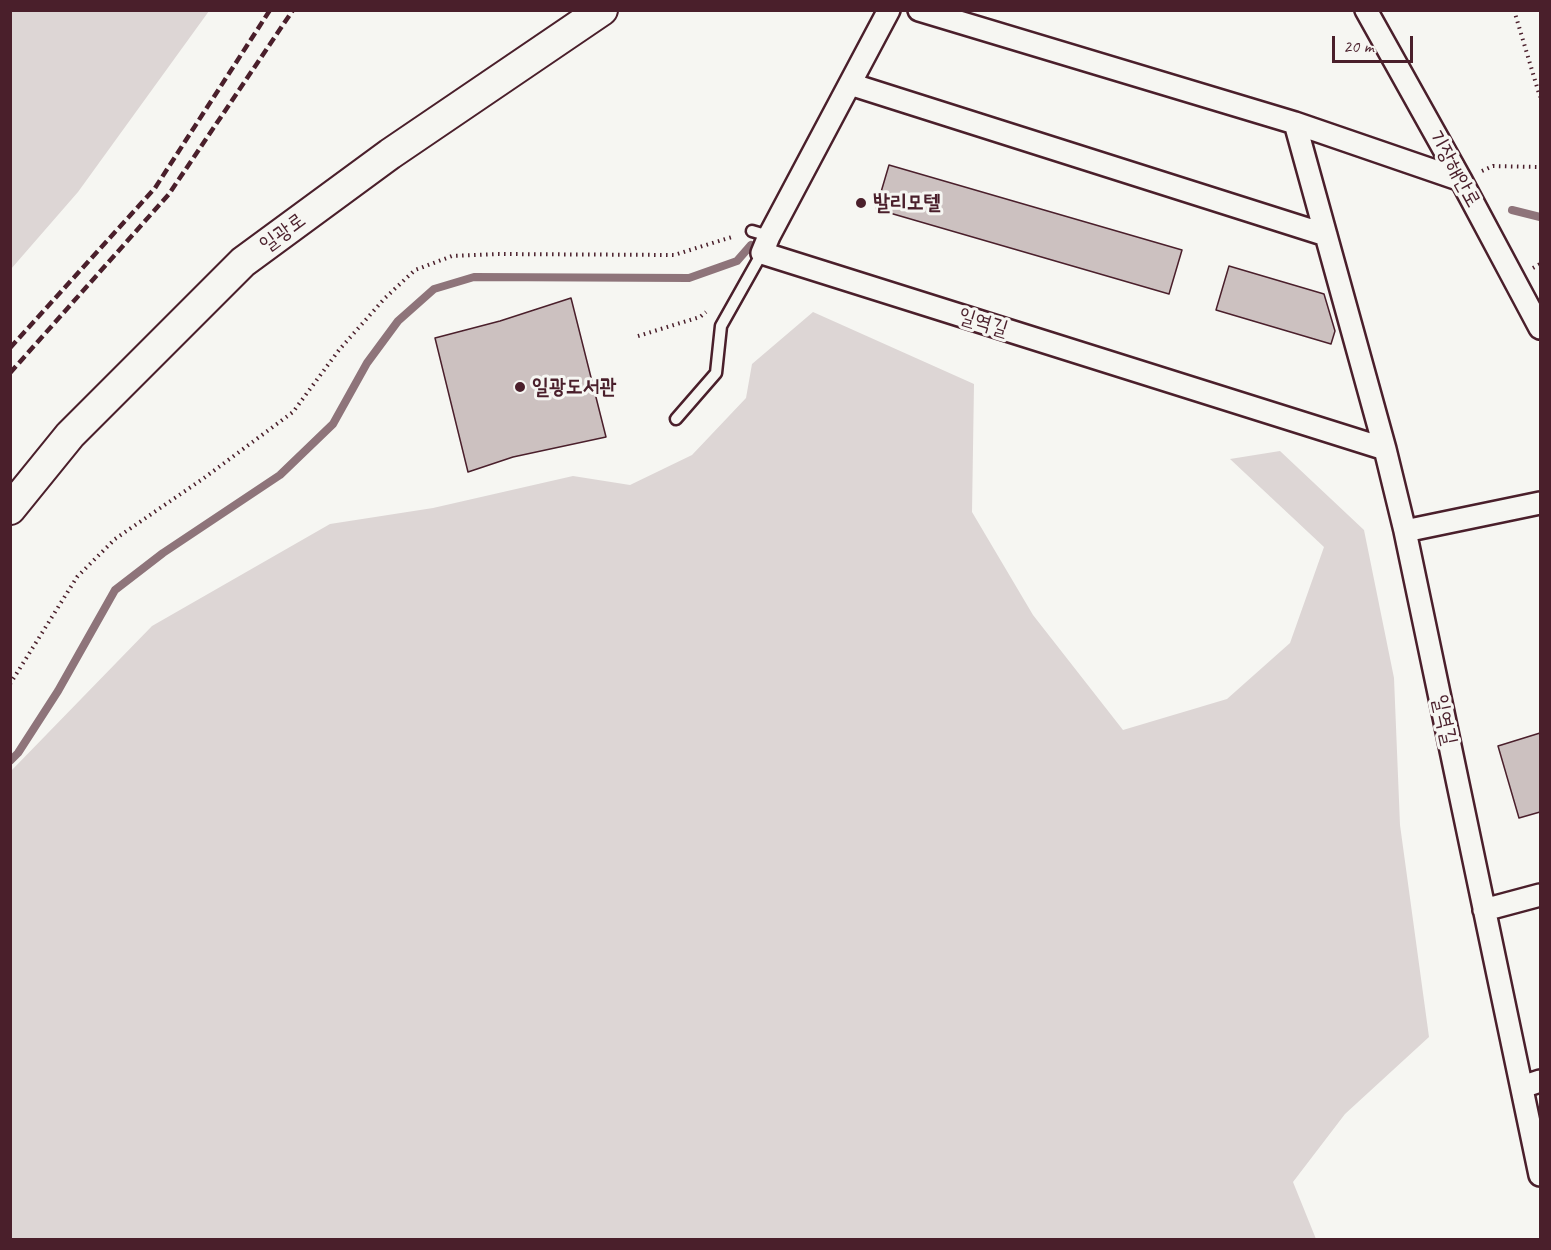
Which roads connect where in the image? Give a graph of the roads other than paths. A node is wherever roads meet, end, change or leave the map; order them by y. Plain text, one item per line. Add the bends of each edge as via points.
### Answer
1 (602, 10) edge
2 (889, 10) edge
3 (919, 10) edge
4 (1366, 10) edge
5 (850, 84) junction
6 (1295, 123) junction
7 (1461, 180) junction
8 (1326, 235) junction
9 (761, 240) junction
10 (1540, 328) edge
11 (676, 419) dead end
12 (1385, 449) junction
13 (1532, 505) edge
14 (10, 509) edge
15 (1405, 531) junction
16 (1540, 895) edge
17 (1484, 910) junction
18 (1531, 1084) edge
19 (1540, 1175) edge

1 - 14 main road, 일광로 via 390,154 243,262 70,435
2 - 5 street
3 - 6 street
4 - 7 street, 기장해안로
5 - 8 street
5 - 9 street
6 - 7 street
6 - 8 street, 일역길
7 - 10 street, 기장해안로
8 - 12 street, 일역길
9 - 11 lane via 721,326 716,373
9 - 12 street, 일역길
12 - 15 street, 일역길
13 - 15 street
15 - 17 street, 일역길
16 - 17 street
17 - 18 street, 일역길
18 - 19 street, 일역길

